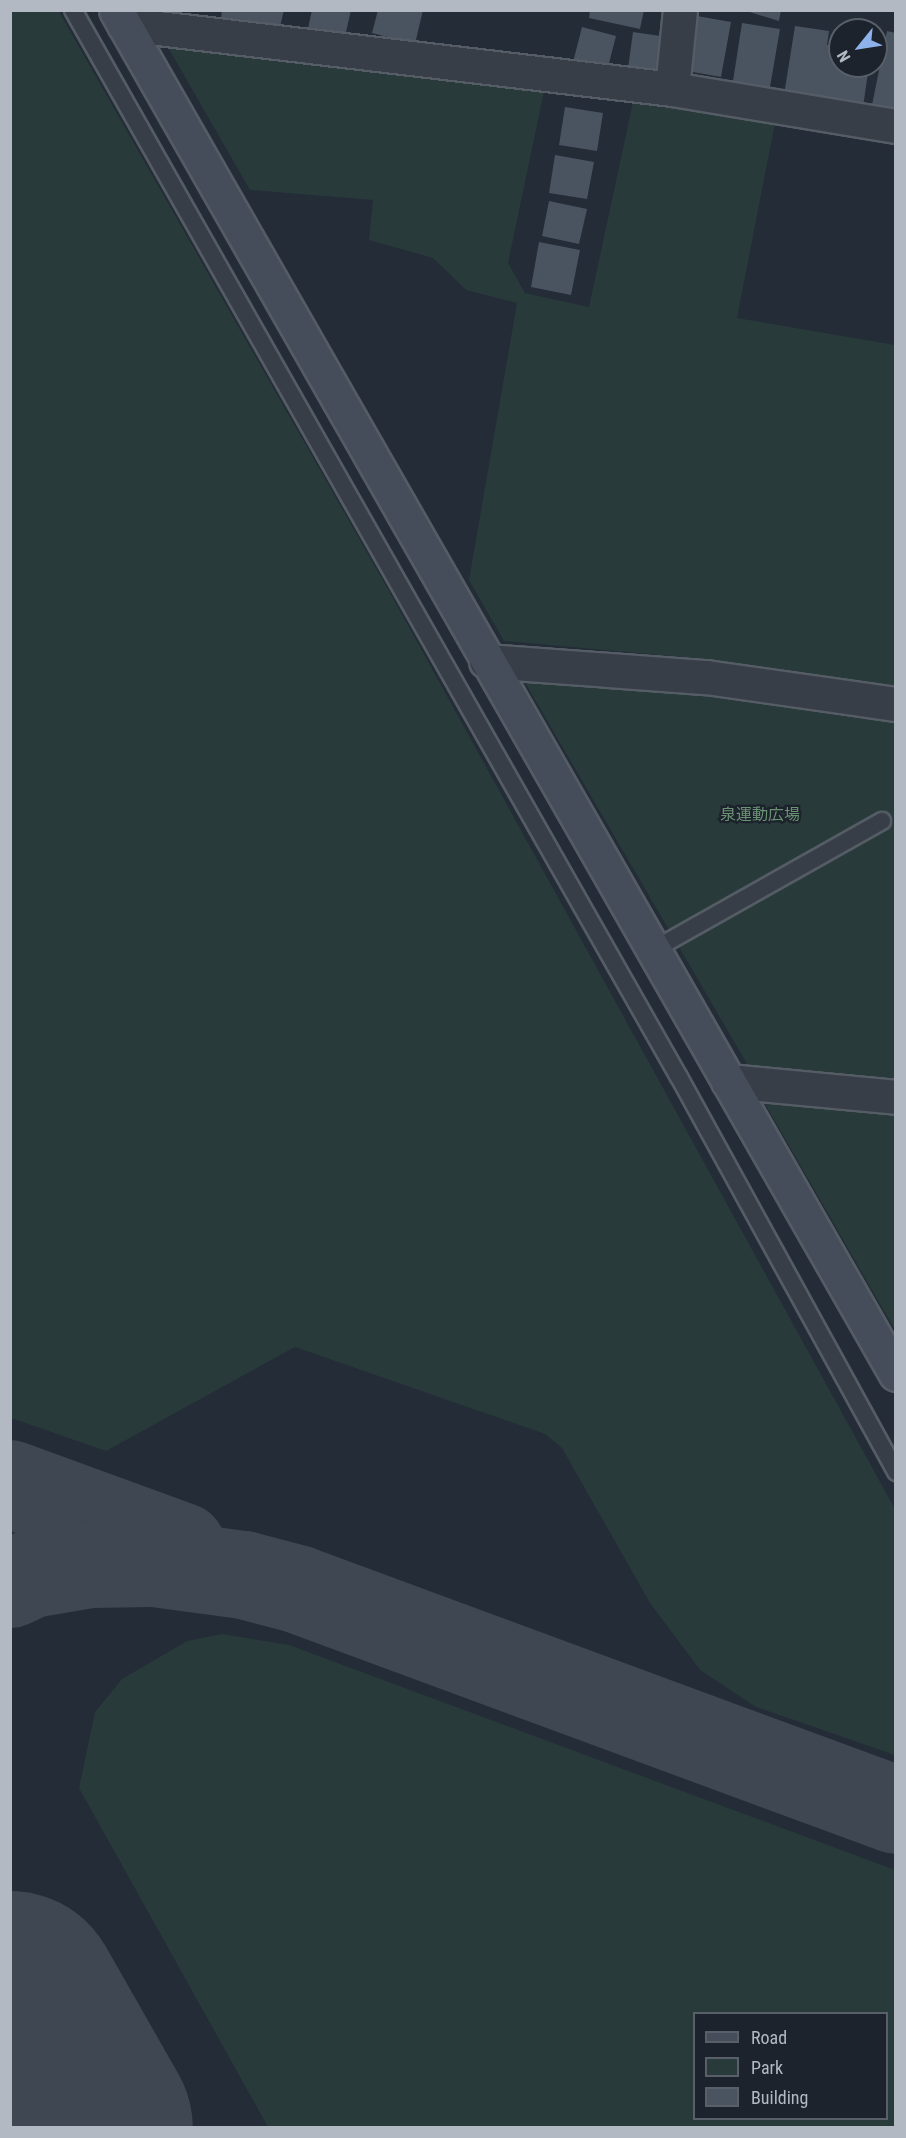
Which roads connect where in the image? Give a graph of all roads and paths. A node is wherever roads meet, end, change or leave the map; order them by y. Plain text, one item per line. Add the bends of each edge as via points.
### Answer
1 (74, 10) edge
2 (681, 10) edge
3 (120, 17) edge
4 (672, 89) junction
5 (896, 126) edge
6 (486, 661) junction
7 (896, 704) edge
8 (882, 821) dead end
9 (653, 950) junction
10 (728, 1081) junction
11 (896, 1096) edge
12 (896, 1374) edge
13 (896, 1472) edge

1 - 13 lane via 680,1077
2 - 4 street
3 - 4 street
3 - 6 street
4 - 5 street
6 - 7 street via 706,677
6 - 9 street
8 - 9 lane
9 - 10 street
10 - 11 street
10 - 12 street

